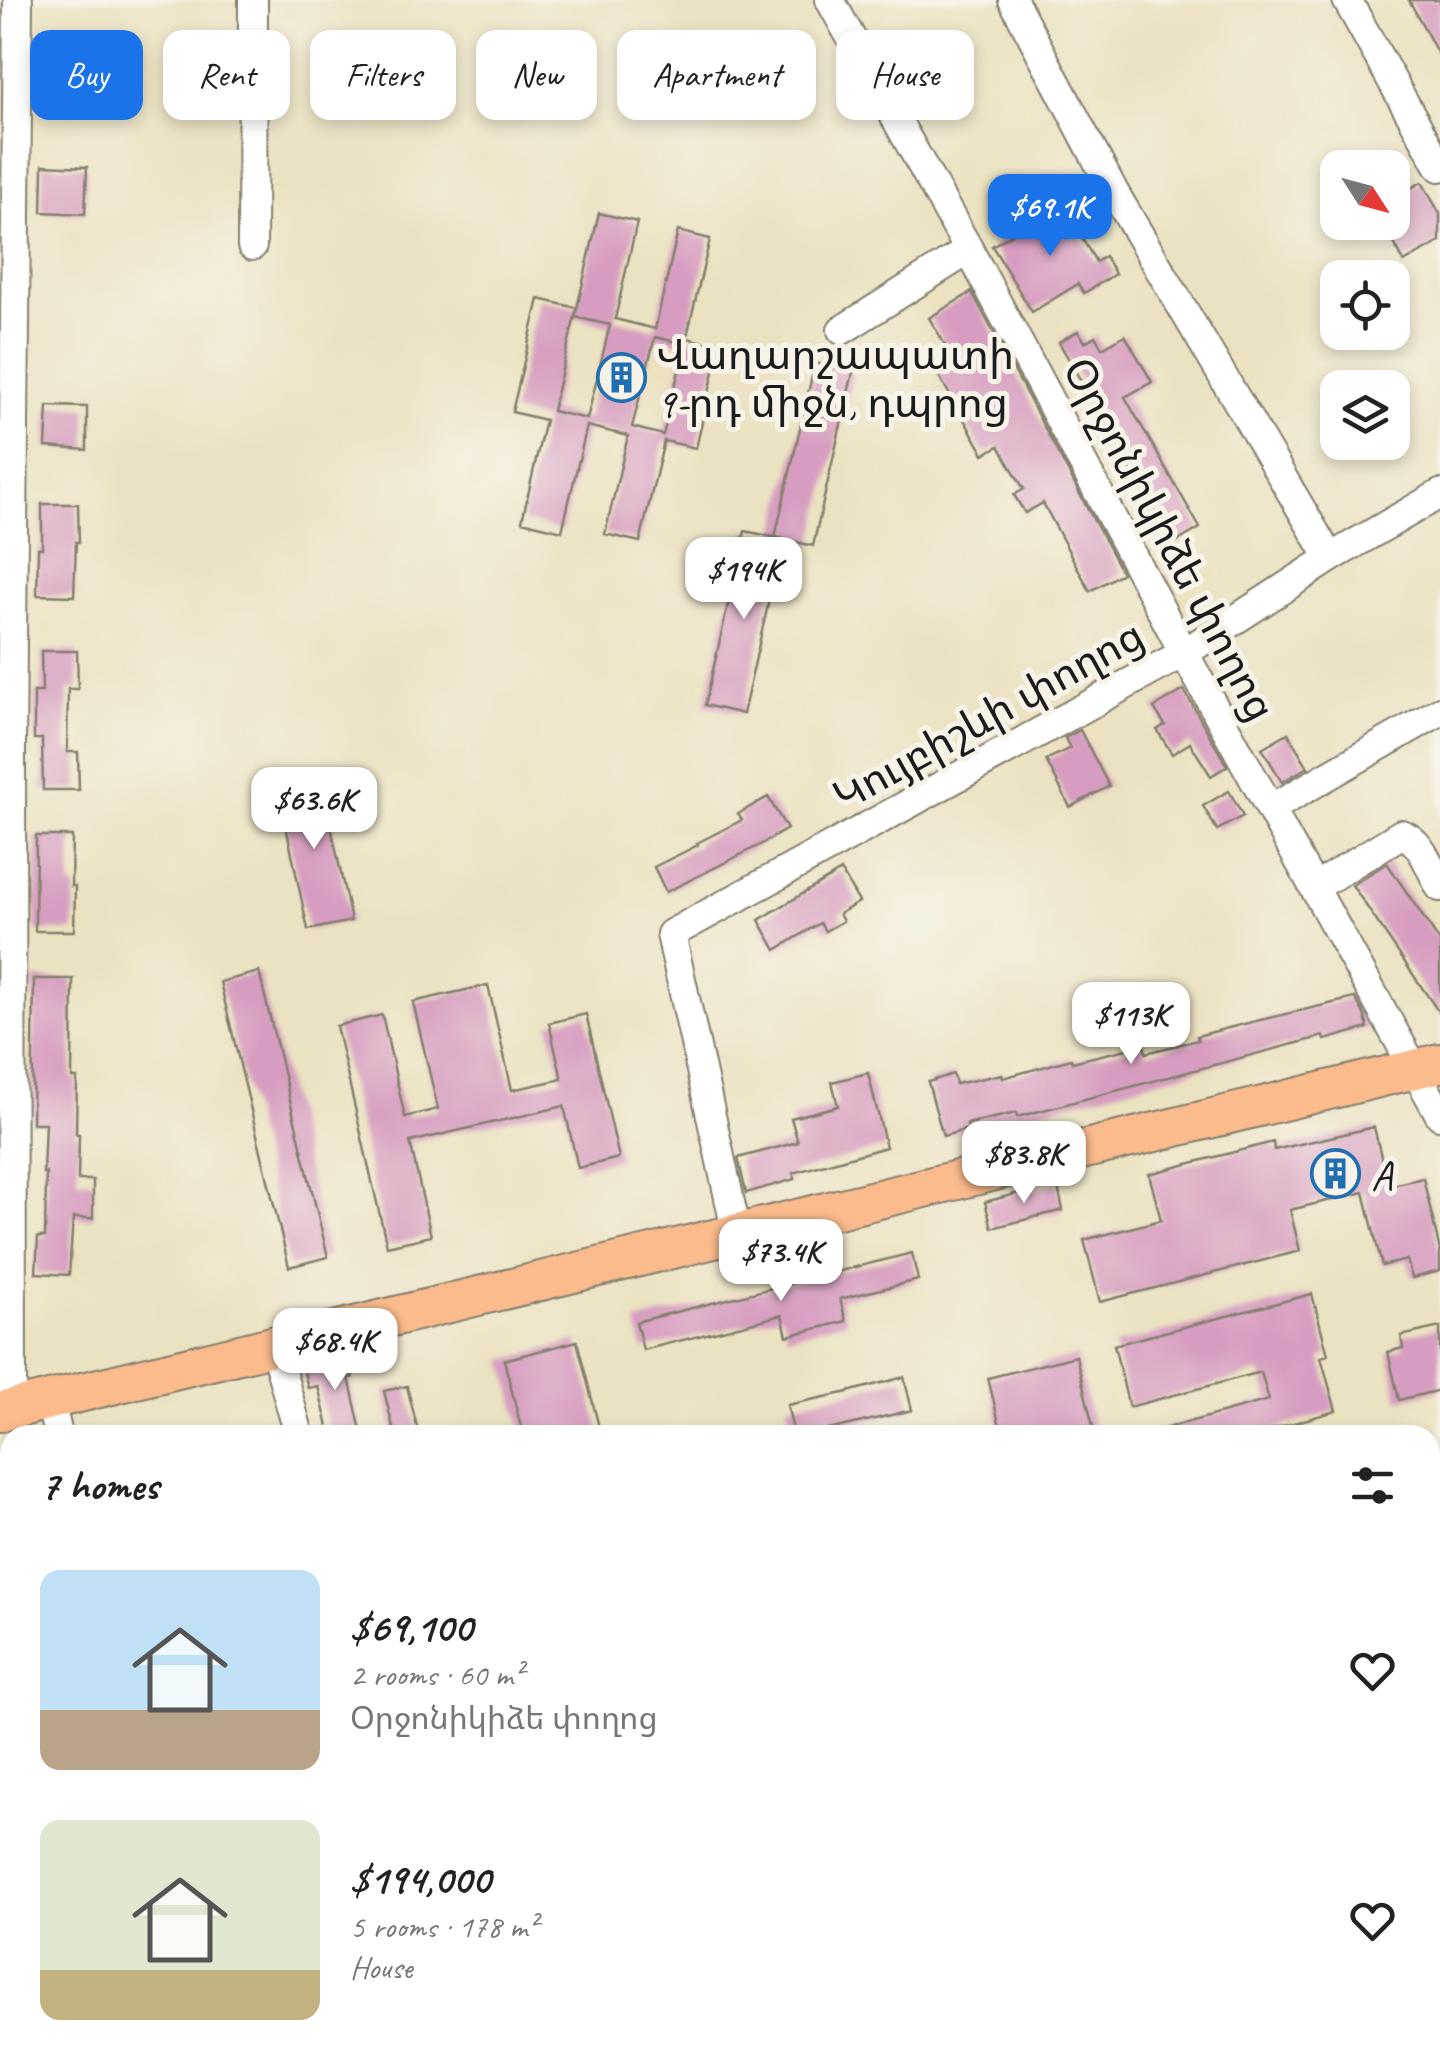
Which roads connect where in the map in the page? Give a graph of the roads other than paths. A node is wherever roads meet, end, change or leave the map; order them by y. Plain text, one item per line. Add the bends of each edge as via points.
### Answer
1 (18, 0) edge
2 (253, 0) edge
3 (830, 0) edge
4 (1013, 0) edge
5 (1347, 0) edge
6 (1440, 167) edge
7 (8, 221) edge
8 (252, 246) dead end
9 (969, 250) junction
10 (842, 330) dead end
11 (1440, 494) edge
12 (1330, 558) junction
13 (1184, 653) junction
14 (1440, 711) edge
15 (6, 746) edge
16 (1272, 808) junction
17 (1315, 886) junction
18 (1440, 887) edge
19 (1428, 1066) edge
20 (1440, 1115) edge
21 (736, 1234) junction
22 (274, 1346) junction
23 (6, 1411) edge
24 (54, 1418) edge
25 (295, 1425) edge

1 - 7 street
2 - 8 street
3 - 9 street, Օրջոնիկիձե փողոց
4 - 12 street via 1114,192
5 - 6 street
7 - 15 street
9 - 10 street
9 - 13 street, Օրջոնիկիձե փողոց
11 - 12 street, Կույբիշևի փողոց
12 - 13 street, Կույբիշևի փողոց
13 - 16 street, Օրջոնիկիձե փողոց
13 - 21 street, Կույբիշևի փողոց via 671,934
14 - 16 street
15 - 23 street
16 - 17 street, Օրջոնիկիձե փողոց
17 - 18 street via 1400,834 1416,843
17 - 19 street, Օրջոնիկիձե փողոց
19 - 20 street, Օրջոնիկիձե փողոց
19 - 21 main road
21 - 22 main road
22 - 24 main road
22 - 25 street
23 - 24 main road

